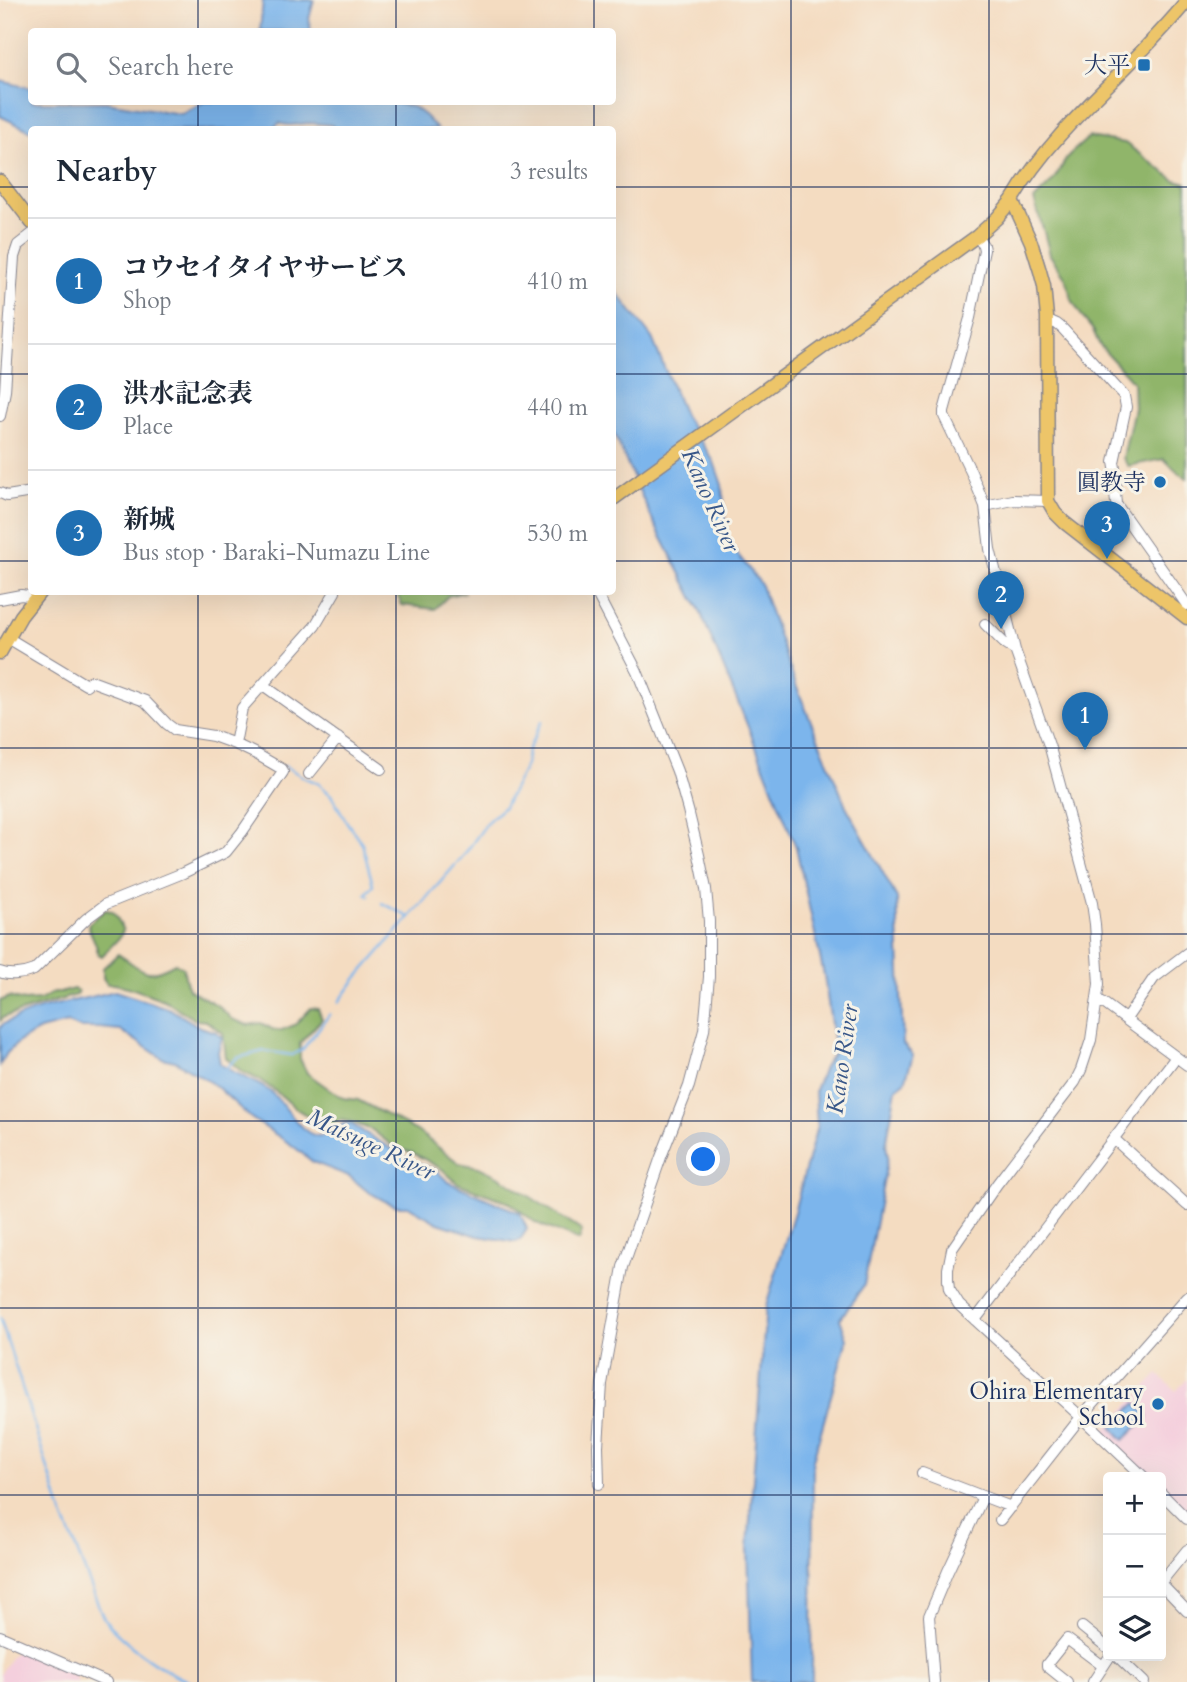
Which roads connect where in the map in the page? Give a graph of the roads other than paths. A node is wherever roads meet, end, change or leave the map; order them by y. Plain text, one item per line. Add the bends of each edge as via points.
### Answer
1 (1187, 1) edge
2 (0, 181) edge
3 (5, 194) edge
4 (1013, 200) junction
5 (28, 219) edge
6 (977, 236) junction
7 (28, 237) edge
8 (1048, 320) junction
9 (0, 416) edge
10 (0, 493) edge
11 (28, 493) edge
12 (616, 497) edge
13 (1048, 501) junction
14 (985, 506) junction
15 (28, 595) edge
16 (36, 595) edge
17 (333, 595) edge
18 (598, 595) edge
19 (0, 599) edge
20 (1187, 605) edge
21 (1187, 618) edge
22 (985, 624) dead end
23 (8, 639) junction
24 (1015, 650) junction
25 (0, 653) edge
26 (263, 685) junction
27 (338, 738) junction
28 (234, 744) junction
29 (381, 769) dead end
30 (309, 774) dead end
31 (1187, 953) edge
32 (0, 972) edge
33 (1098, 999) junction
34 (1126, 1019) junction
35 (1176, 1057) junction
36 (1187, 1065) edge
37 (1114, 1139) junction
38 (1187, 1205) edge
39 (1187, 1297) edge
40 (975, 1320) junction
41 (1082, 1417) junction
42 (1139, 1472) edge
43 (922, 1473) dead end
44 (599, 1484) dead end
45 (983, 1497) junction
46 (1166, 1498) edge
47 (1011, 1507) junction
48 (1187, 1519) edge
49 (1000, 1520) dead end
50 (1187, 1550) edge
51 (1166, 1577) edge
52 (1166, 1588) edge
53 (1187, 1611) edge
54 (1082, 1627) dead end
55 (0, 1636) edge
56 (1103, 1644) edge
57 (1106, 1661) edge
58 (1121, 1661) edge
59 (1103, 1666) junction
60 (106, 1682) edge
61 (934, 1682) edge
62 (1067, 1682) edge
63 (1093, 1682) edge
64 (1144, 1682) edge

1 - 4 main road via 1054,142
2 - 3 main road
3 - 5 main road
4 - 6 main road
4 - 8 main road via 1040,271
6 - 12 main road
6 - 14 street via 984,250 944,416
7 - 9 street via 18,245 14,257
8 - 13 main road
8 - 20 street via 1063,329 1124,397 1114,462 1116,504
10 - 11 street
13 - 14 street via 1013,500
13 - 21 main road via 1065,523
14 - 24 street via 990,550
15 - 19 street
16 - 23 main road
17 - 26 street via 315,625
18 - 44 street via 637,671 677,771 699,855 709,921 704,1030 689,1086 624,1267 602,1384
22 - 24 street
23 - 25 main road
23 - 28 street via 86,685 91,681 145,701 175,730
24 - 33 street via 1050,748 1092,903
26 - 27 street
26 - 28 street via 242,708
27 - 29 street
27 - 30 street
28 - 32 street via 284,772 226,852 106,904 34,970
31 - 34 street via 1154,978
33 - 34 street
33 - 40 street via 1087,1056 1075,1082 952,1249 949,1289
34 - 35 street
35 - 36 street
35 - 37 street
37 - 38 street
37 - 40 street
39 - 41 street
40 - 41 street
41 - 42 street
41 - 47 street
43 - 45 street
45 - 47 street
45 - 61 street via 929,1616
46 - 48 street
47 - 49 street
50 - 51 street
52 - 53 street
54 - 56 street
55 - 60 street
57 - 59 street
58 - 64 street
59 - 62 street via 1069,1638 1047,1664
59 - 63 street

